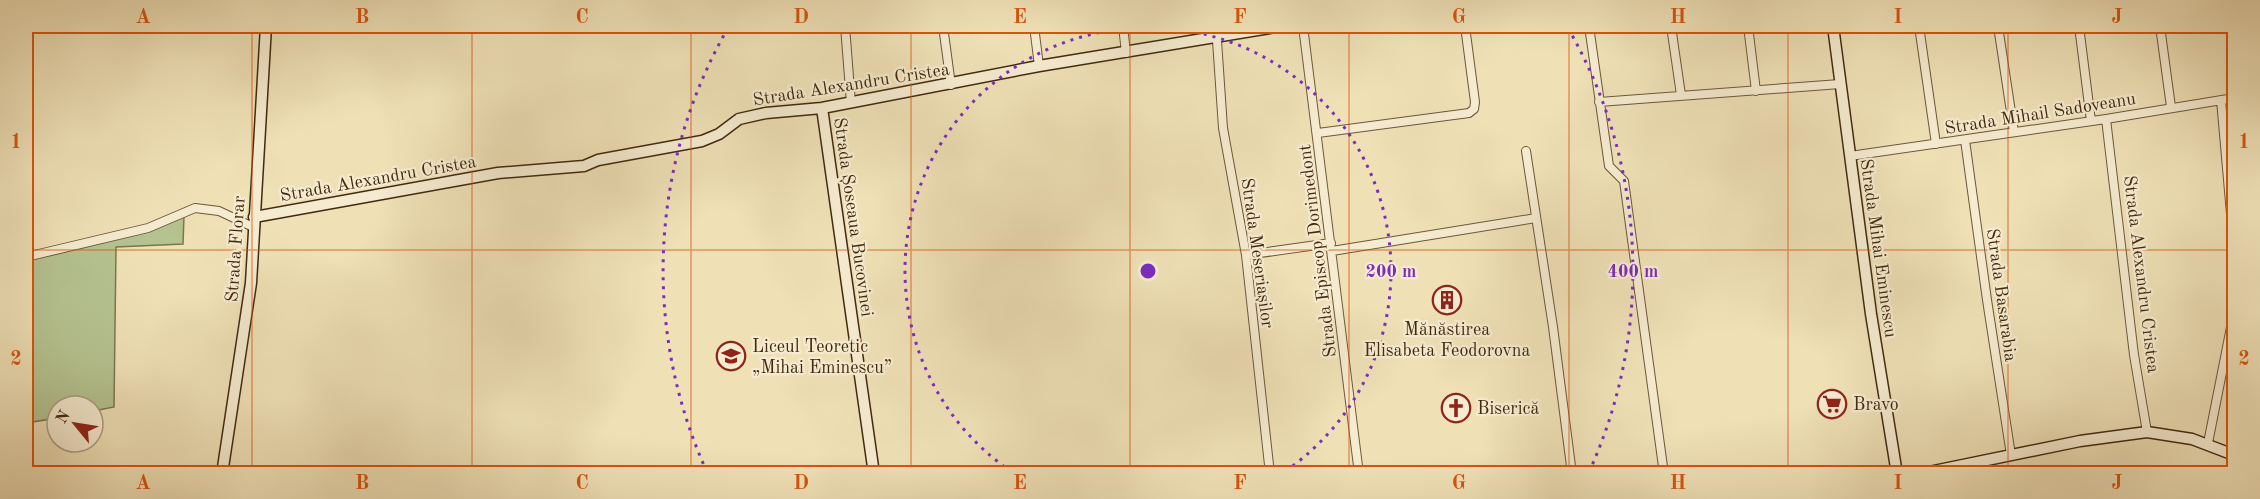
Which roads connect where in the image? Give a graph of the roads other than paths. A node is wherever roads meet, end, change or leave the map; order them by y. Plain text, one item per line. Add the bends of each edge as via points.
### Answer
1 (266, 26) edge
2 (845, 26) edge
3 (943, 26) edge
4 (1034, 26) edge
5 (1123, 26) edge
6 (1282, 26) edge
7 (1303, 26) edge
8 (1466, 26) edge
9 (1589, 26) edge
10 (1671, 26) edge
11 (1748, 26) edge
12 (1833, 26) edge
13 (1919, 26) edge
14 (1998, 26) edge
15 (2079, 26) edge
16 (2160, 26) edge
17 (1217, 31) edge
18 (1126, 53) junction
19 (1039, 66) junction
20 (1840, 84) junction
21 (951, 85) junction
22 (1756, 91) junction
23 (1681, 95) junction
24 (2235, 98) edge
25 (2221, 100) junction
26 (1599, 102) junction
27 (851, 103) junction
28 (2171, 107) junction
29 (822, 108) junction
30 (2106, 119) junction
31 (2091, 121) junction
32 (2014, 132) junction
33 (1318, 134) junction
34 (1965, 140) junction
35 (1936, 144) junction
36 (1526, 151) dead end
37 (1850, 156) junction
38 (1536, 218) junction
39 (253, 222) junction
40 (1331, 247) junction
41 (2235, 248) edge
42 (1246, 255) junction
43 (26, 258) edge
44 (2235, 312) edge
45 (2147, 432) junction
46 (2208, 443) junction
47 (2011, 455) junction
48 (2235, 455) edge
49 (222, 474) edge
50 (874, 474) edge
51 (1270, 474) edge
52 (1359, 474) edge
53 (1572, 474) edge
54 (1664, 474) edge
55 (1897, 474) edge
56 (1919, 474) edge

1 - 39 street, Strada Florar
2 - 27 street
3 - 21 street
4 - 19 street
5 - 18 street
6 - 17 street, Strada Alexandru Cristea
7 - 33 street, Strada Episcop Dorimedont
8 - 33 street via 1475,102 1469,113
9 - 26 street
10 - 23 street
11 - 22 street
12 - 20 street, Strada Mihai Eminescu
13 - 35 street
14 - 32 street
15 - 31 street
16 - 28 street
17 - 18 street, Strada Alexandru Cristea
17 - 42 street, Strada Meseriașilor via 1223,128
18 - 19 street, Strada Alexandru Cristea
19 - 21 street, Strada Alexandru Cristea
20 - 22 street
20 - 37 street, Strada Mihai Eminescu
21 - 27 street, Strada Alexandru Cristea
22 - 23 street
23 - 26 street
24 - 25 street, Strada Mihail Sadoveanu
25 - 28 street, Strada Mihail Sadoveanu
25 - 41 street
26 - 54 street via 1609,166 1624,181
27 - 29 street, Strada Alexandru Cristea
28 - 30 street, Strada Mihail Sadoveanu
29 - 39 street, Strada Alexandru Cristea via 739,119 702,141 584,166 498,173
29 - 50 street, Strada Șoseaua Bucovinei
30 - 31 street, Strada Mihail Sadoveanu
30 - 45 street, Strada Alexandru Cristea
31 - 32 street, Strada Mihail Sadoveanu
32 - 34 street, Strada Mihail Sadoveanu
33 - 40 street, Strada Episcop Dorimedont
34 - 35 street, Strada Mihail Sadoveanu
34 - 47 street, Strada Basarabia
35 - 37 street, Strada Mihail Sadoveanu
36 - 38 street
37 - 55 street, Strada Mihai Eminescu
38 - 40 street
38 - 53 street
39 - 43 street via 195,208 148,228
39 - 49 street, Strada Florar via 250,283
40 - 42 street
40 - 52 street, Strada Episcop Dorimedont
42 - 51 street, Strada Meseriașilor
44 - 46 street
45 - 46 street
45 - 47 street
46 - 48 street
47 - 56 street

